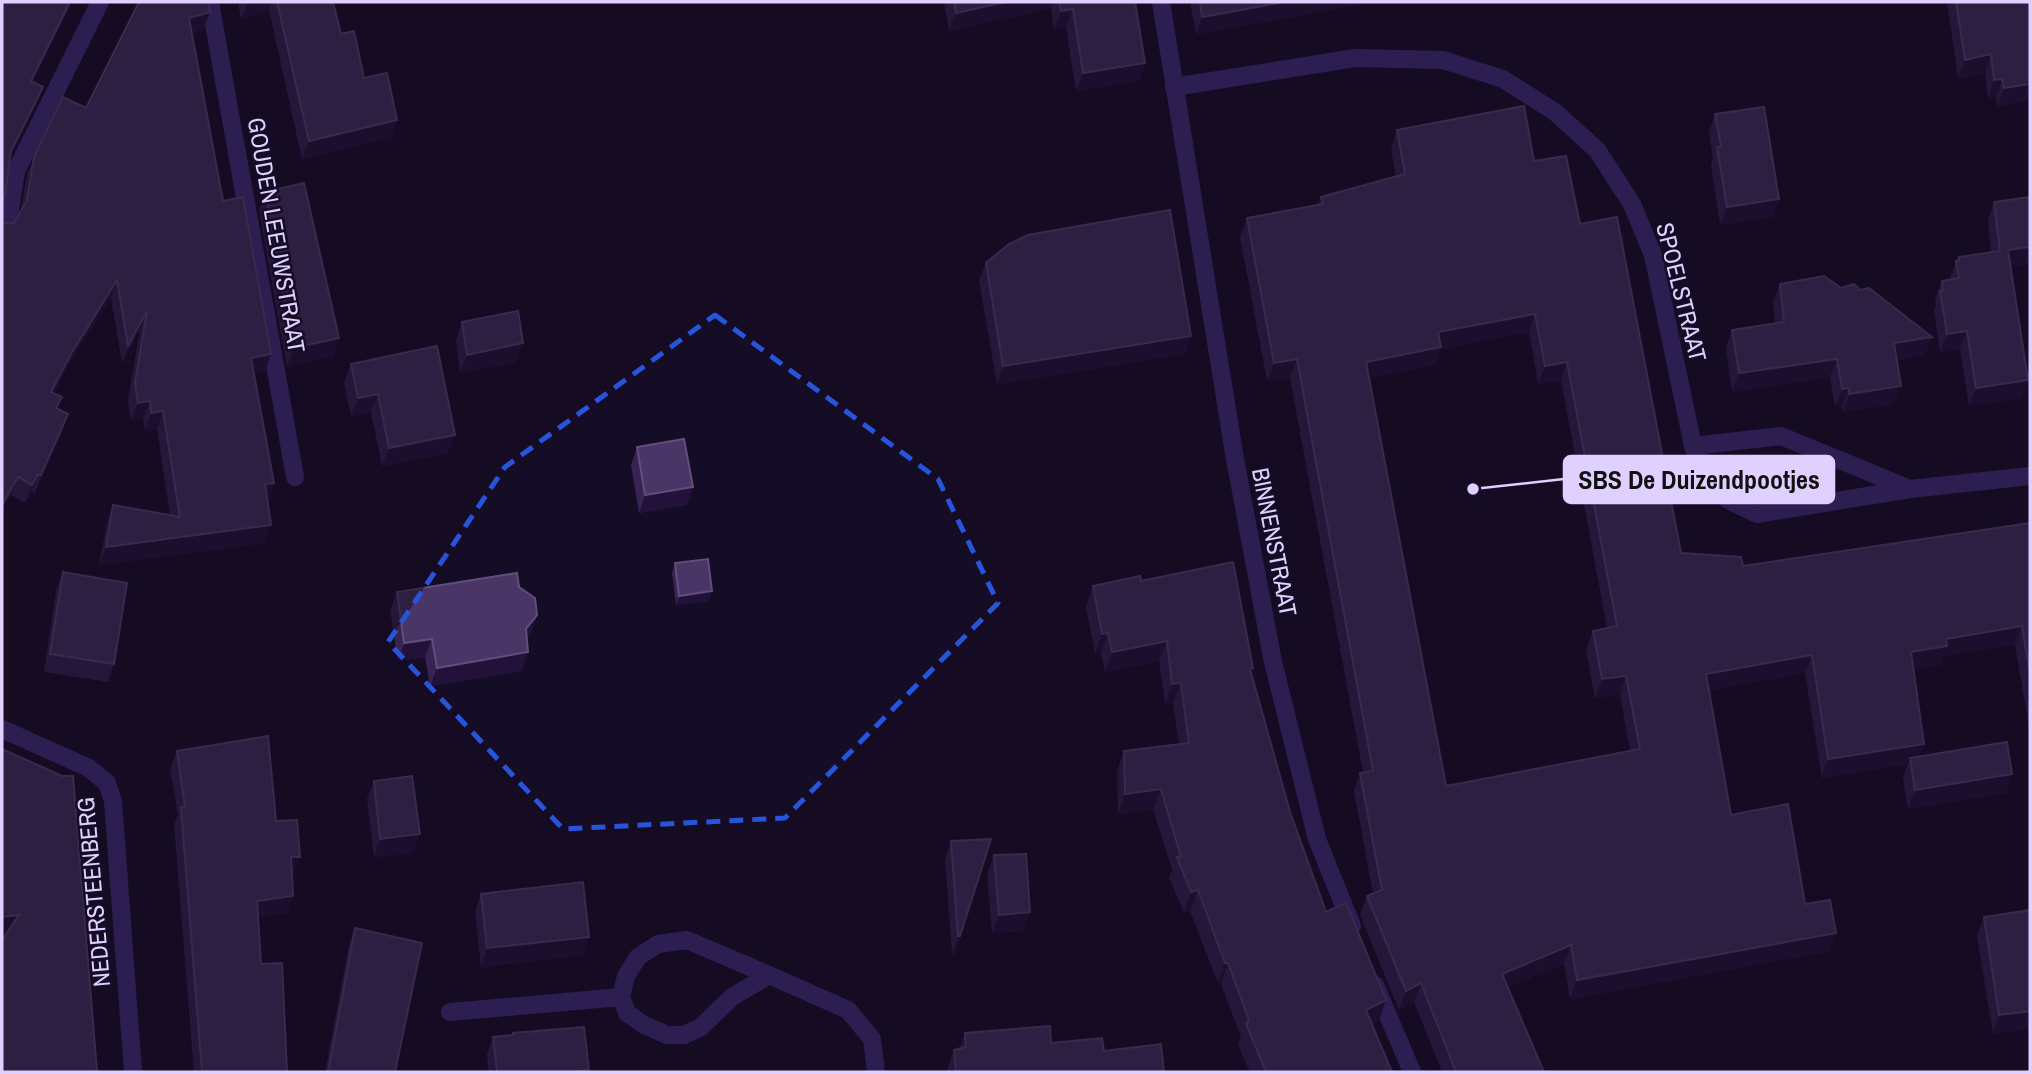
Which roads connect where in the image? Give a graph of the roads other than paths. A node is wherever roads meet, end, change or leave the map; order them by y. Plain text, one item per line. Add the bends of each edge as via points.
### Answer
1 (100, 2) edge
2 (209, 2) edge
3 (1161, 2) edge
4 (1174, 88) junction
5 (2, 230) edge
6 (1693, 446) junction
7 (2030, 476) edge
8 (295, 477) dead end
9 (1910, 489) junction
10 (2, 729) edge
11 (1358, 941) edge
12 (1368, 967) edge
13 (769, 975) junction
14 (621, 997) junction
15 (450, 1012) dead end
16 (133, 1072) edge
17 (876, 1072) edge
18 (1412, 1072) edge

1 - 5 street via 16,171 9,216
2 - 8 street, GOUDEN LEEUWSTRAAT
3 - 4 street, BINNENSTRAAT
4 - 6 street, SPOELSTRAAT via 1355,58 1444,61 1503,79 1555,113 1597,150 1632,204 1653,255
4 - 11 street, BINNENSTRAAT via 1273,662 1317,839
6 - 9 street, SPOELSTRAAT via 1781,436
6 - 9 street, SPOELSTRAAT via 1705,476 1728,500 1757,514
7 - 9 street, SPOELSTRAAT
10 - 16 street, NEDERSTEENBERG via 89,768 107,783 113,801
12 - 18 street
13 - 14 street via 684,1035 667,1035 644,1025 627,1013
13 - 14 street via 687,940 658,944 638,957 626,976
13 - 17 street via 848,1010 872,1038
14 - 15 street

